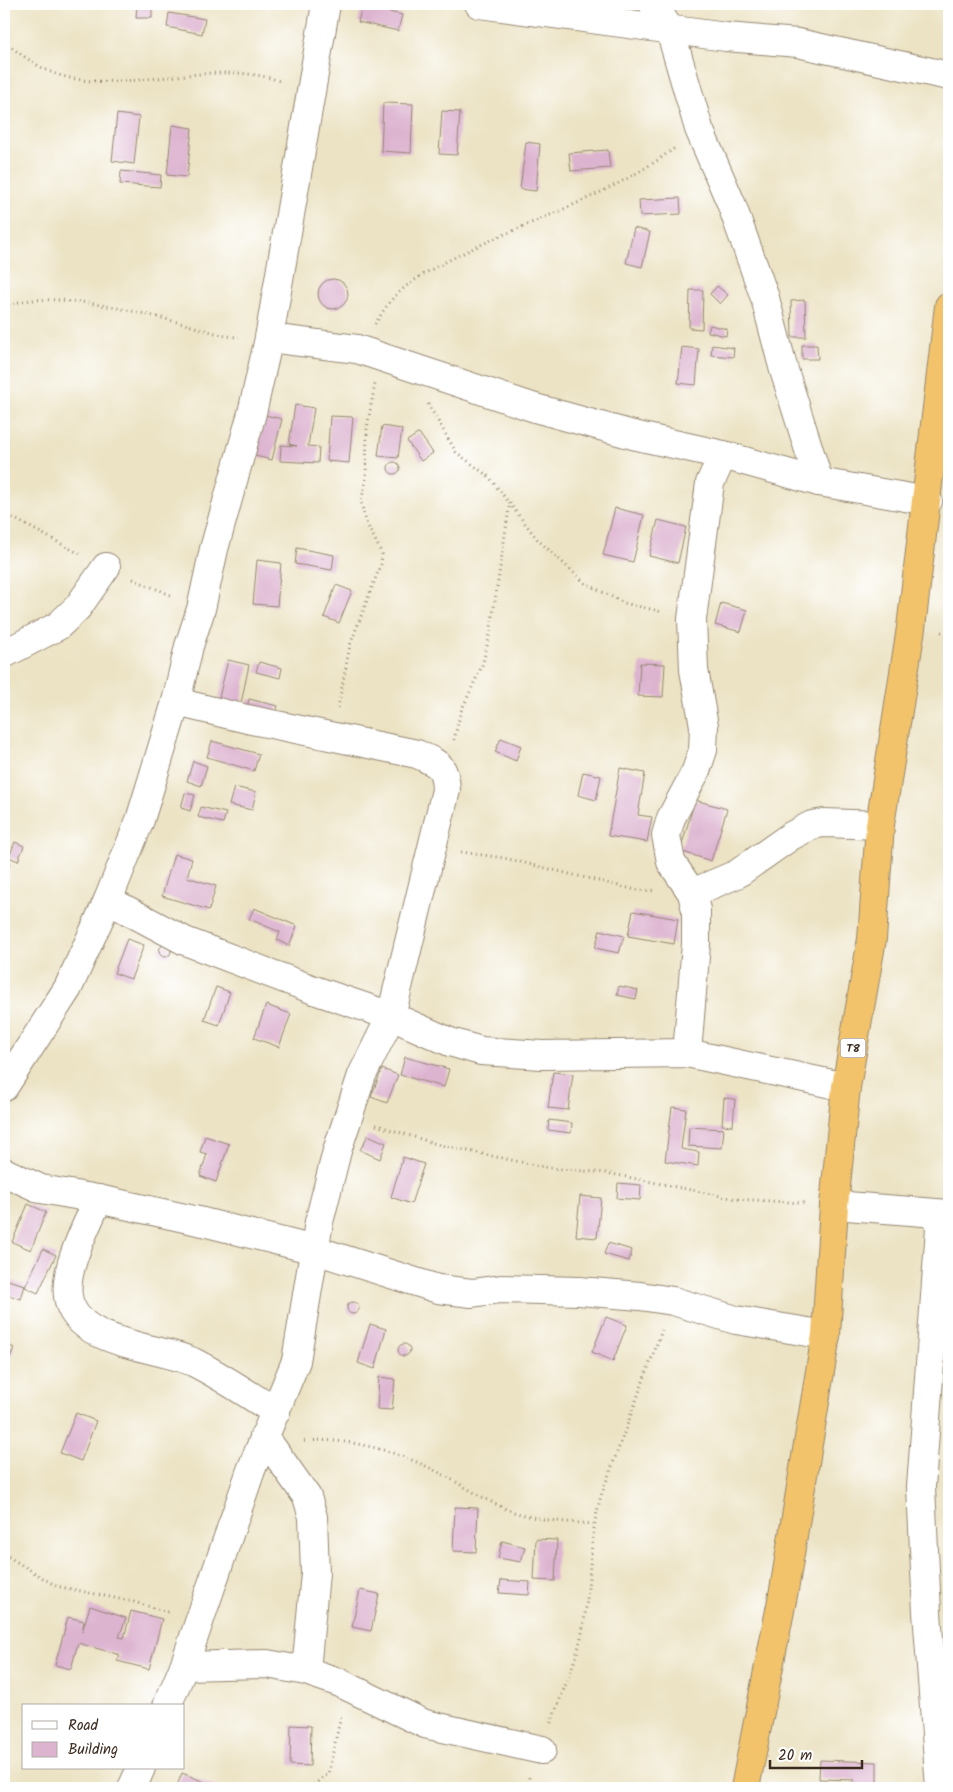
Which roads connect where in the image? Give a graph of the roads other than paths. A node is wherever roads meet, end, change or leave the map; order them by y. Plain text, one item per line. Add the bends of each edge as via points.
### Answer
1 (326, 4) edge
2 (479, 4) edge
3 (653, 4) edge
4 (670, 30) junction
5 (949, 76) edge
6 (949, 306) edge
7 (269, 338) junction
8 (723, 455) junction
9 (819, 482) junction
10 (928, 500) junction
11 (106, 567) dead end
12 (4, 654) edge
13 (176, 702) junction
14 (880, 825) junction
15 (692, 893) junction
16 (108, 900) junction
17 (391, 1016) junction
18 (687, 1053) junction
19 (846, 1086) junction
20 (4, 1087) edge
21 (4, 1172) edge
22 (98, 1199) junction
23 (834, 1205) junction
24 (945, 1214) edge
25 (315, 1250) junction
26 (826, 1335) junction
27 (270, 1424) junction
28 (184, 1666) junction
29 (306, 1672) junction
30 (168, 1704) edge
31 (542, 1750) road end
32 (140, 1770) edge
33 (132, 1788) edge
34 (745, 1788) edge
35 (940, 1788) edge

1 - 7 street
2 - 4 street
3 - 4 street
4 - 5 street via 798,43
4 - 9 street via 700,129 765,298
6 - 10 highway, T8
7 - 8 street via 368,353 535,408
7 - 13 street
8 - 9 street
8 - 15 street via 710,483 692,619 694,670 704,726 703,750 666,834 671,862
9 - 10 street
10 - 14 highway, T8
11 - 12 street via 78,607 58,626
13 - 16 street via 140,820
13 - 17 street via 417,754 440,764 446,775 444,803
14 - 15 street via 812,825 737,874
14 - 19 highway, T8 via 872,939
15 - 18 street via 696,910 696,944
16 - 17 street via 186,941
16 - 20 street via 68,988
17 - 18 street via 450,1042 481,1051 542,1055
17 - 25 street via 362,1075
18 - 19 street
19 - 23 highway, T8
21 - 22 street via 41,1189
22 - 25 street
22 - 27 street via 68,1277 72,1310 87,1327 120,1342 193,1362 225,1379
23 - 24 street
23 - 26 highway, T8
24 - 35 street via 921,1487 926,1612
25 - 26 street via 438,1289 472,1292 579,1290 640,1296 673,1301 736,1320
25 - 27 street via 296,1361
26 - 34 highway, T8 via 784,1590
27 - 28 street
27 - 29 street via 307,1496 313,1517 315,1573
28 - 29 street via 267,1664
28 - 30 street
29 - 31 street via 347,1686 425,1724
32 - 33 street

